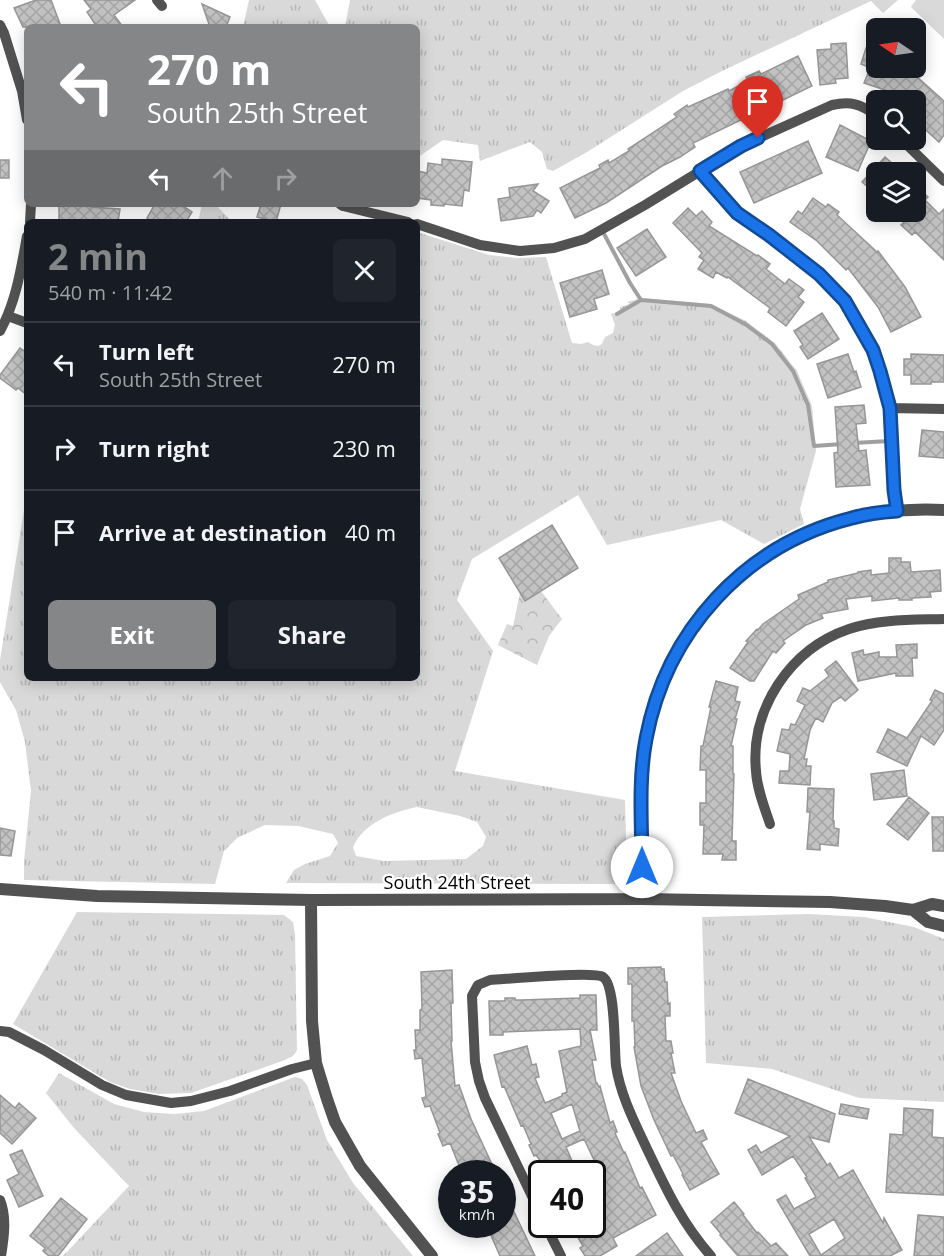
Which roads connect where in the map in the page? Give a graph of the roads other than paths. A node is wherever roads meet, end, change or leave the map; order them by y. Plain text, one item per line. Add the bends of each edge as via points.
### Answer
1 (0, 25) edge
2 (24, 103) edge
3 (866, 108) edge
4 (912, 150) edge
5 (700, 171) junction
6 (944, 181) edge
7 (347, 207) edge
8 (396, 219) edge
9 (420, 225) edge
10 (24, 255) edge
11 (8, 316) junction
12 (24, 322) edge
13 (0, 331) edge
14 (890, 408) junction
15 (944, 409) edge
16 (944, 510) edge
17 (897, 511) junction
18 (944, 619) edge
19 (770, 824) dead end
20 (0, 889) edge
21 (641, 899) junction
22 (311, 900) junction
23 (944, 906) edge
24 (913, 910) junction
25 (944, 926) edge
26 (0, 1030) edge
27 (316, 1063) junction
28 (528, 1187) edge
29 (0, 1200) edge
30 (552, 1238) edge
31 (1, 1256) edge
32 (432, 1256) edge
33 (561, 1256) edge
34 (711, 1256) edge

1 - 2 street
3 - 5 street via 854,103 832,105 741,146
4 - 6 street
5 - 9 street via 585,239 554,248 520,251 480,245
5 - 14 street via 737,213 819,274 845,301 873,350
7 - 8 street
10 - 11 street
11 - 12 street
11 - 13 street
14 - 15 street
14 - 17 street
16 - 17 street
17 - 21 street via 829,525 780,547 718,595 683,642 662,682 645,741
18 - 19 street via 868,624 848,630 820,643 791,667 769,700 756,740 758,788
20 - 22 street, South 24th Street via 97,896
21 - 22 street, South 24th Street
21 - 24 street, South 24th Street via 830,902
22 - 27 street
23 - 24 street, South 24th Street via 932,904
24 - 25 street, South 24th Street via 928,922
26 - 27 street via 45,1050 102,1085 126,1095 171,1103 230,1091
27 - 32 street via 335,1122 352,1154
28 - 34 street via 479,1081 472,996 478,985 490,980 603,977 609,983 612,997 616,1065 626,1103 669,1194
29 - 31 street via 4,1236
30 - 33 street

